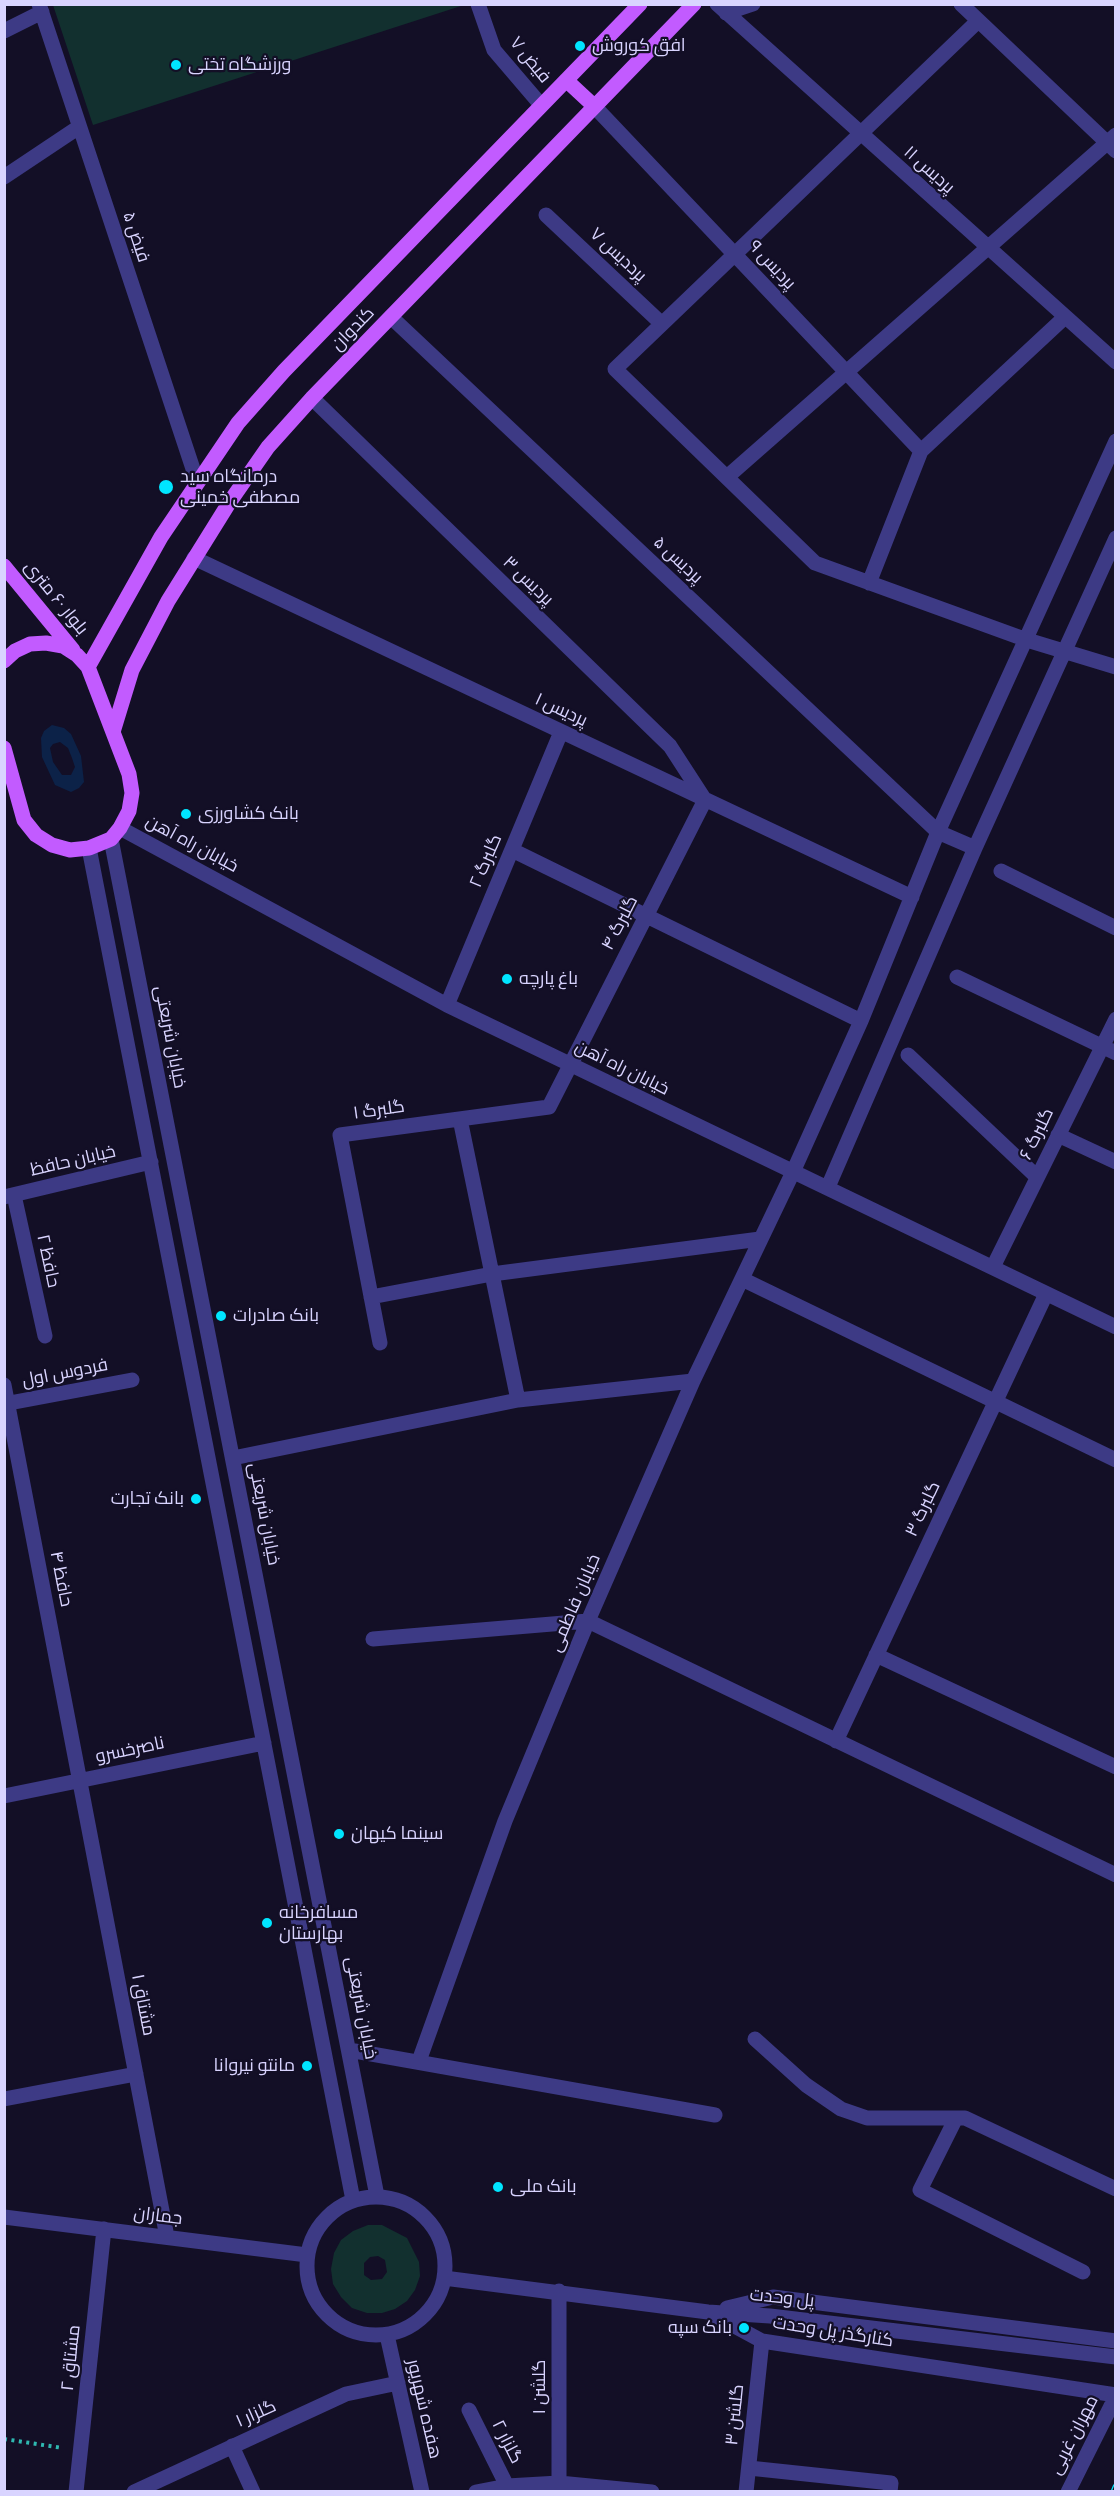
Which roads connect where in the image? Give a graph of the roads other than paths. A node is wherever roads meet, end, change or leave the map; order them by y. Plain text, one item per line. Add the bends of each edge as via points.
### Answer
1 (478, 4) edge
2 (640, 4) edge
3 (694, 4) edge
4 (753, 4) edge
5 (961, 4) edge
6 (40, 8) edge
7 (722, 9) edge
8 (978, 21) junction
9 (4, 31) edge
10 (566, 80) junction
11 (541, 105) junction
12 (594, 106) junction
13 (80, 128) junction
14 (861, 135) junction
15 (1113, 143) edge
16 (4, 177) edge
17 (546, 215) dead end
18 (987, 249) junction
19 (735, 255) junction
20 (391, 317) junction
21 (1065, 317) junction
22 (662, 324) junction
23 (1116, 362) edge
24 (846, 372) junction
25 (312, 398) junction
26 (1116, 441) edge
27 (921, 451) junction
28 (727, 477) junction
29 (197, 481) junction
30 (1116, 538) edge
31 (194, 558) junction
32 (4, 566) edge
33 (869, 583) junction
34 (1027, 640) junction
35 (1063, 652) junction
36 (77, 655) junction
37 (4, 661) edge
38 (88, 667) junction
39 (1116, 667) edge
40 (114, 732) junction
41 (561, 732) junction
42 (4, 748) edge
43 (705, 800) junction
44 (938, 832) junction
45 (116, 833) junction
46 (89, 848) junction
47 (975, 848) junction
48 (512, 850) junction
49 (1001, 871) dead end
50 (912, 897) junction
51 (646, 915) junction
52 (1116, 928) edge
53 (957, 977) dead end
54 (447, 1005) junction
55 (1116, 1019) edge
56 (861, 1021) junction
57 (1109, 1050) edge
58 (908, 1055) dead end
59 (570, 1064) junction
60 (460, 1119) junction
61 (1058, 1135) junction
62 (151, 1162) junction
63 (1116, 1162) edge
64 (793, 1172) junction
65 (1037, 1177) junction
66 (828, 1187) junction
67 (9, 1196) edge
68 (760, 1239) junction
69 (993, 1267) junction
70 (492, 1274) junction
71 (742, 1279) junction
72 (1046, 1294) junction
73 (371, 1297) junction
74 (1116, 1327) edge
75 (45, 1336) dead end
76 (380, 1343) dead end
77 (132, 1380) dead end
78 (693, 1381) junction
79 (4, 1385) edge
80 (518, 1400) junction
81 (995, 1402) junction
82 (6, 1404) edge
83 (233, 1458) junction
84 (1116, 1460) edge
85 (588, 1621) junction
86 (373, 1639) dead end
87 (876, 1656) junction
88 (836, 1741) junction
89 (264, 1743) junction
90 (1116, 1767) edge
91 (80, 1781) junction
92 (4, 1796) edge
93 (1116, 1875) edge
94 (755, 2039) dead end
95 (349, 2050) junction
96 (419, 2061) junction
97 (136, 2074) junction
98 (5, 2098) edge
99 (715, 2115) dead end
100 (957, 2118) junction
101 (1116, 2188) edge
102 (377, 2196) junction
103 (353, 2200) junction
104 (4, 2217) edge
105 (104, 2229) junction
106 (167, 2237) junction
107 (307, 2255) junction
108 (1083, 2272) dead end
109 (444, 2278) junction
110 (560, 2291) junction
111 (708, 2312) junction
112 (387, 2335) junction
113 (1116, 2341) edge
114 (762, 2342) junction
115 (1116, 2357) edge
116 (398, 2383) junction
117 (1116, 2395) edge
118 (469, 2410) dead end
119 (232, 2446) junction
120 (749, 2468) junction
121 (559, 2483) junction
122 (508, 2489) edge
123 (76, 2492) edge
124 (134, 2492) edge
125 (253, 2492) edge
126 (422, 2492) edge
127 (476, 2492) edge
128 (652, 2492) edge
129 (746, 2492) edge
130 (890, 2492) edge
131 (1068, 2492) edge

1 - 11 street, فیض ۷ via 494,50
2 - 10 main road, کندوان
3 - 12 main road, کندوان
4 - 7 street
5 - 8 street
6 - 9 street
6 - 13 street, فیض ۵
7 - 14 street, پردیس ۱۱
8 - 14 street
8 - 15 street
10 - 11 main road, کندوان
10 - 12 main road
11 - 29 main road, کندوان via 284,371 238,423
12 - 19 street, پردیس ۹
12 - 20 main road, کندوان
13 - 16 street
13 - 29 street, فیض ۵
14 - 18 street, پردیس ۱۱
14 - 19 street
15 - 18 street
17 - 22 street, پرددیس ۷
18 - 21 street, پردیس ۱۱
18 - 24 street
19 - 22 street
19 - 24 street, پردیس ۹
20 - 25 main road, کندوان
20 - 44 street, پردیس ۵
21 - 23 street, پردیس ۱۱
21 - 27 street
22 - 28 street via 615,369
24 - 27 street, پردیس ۹
24 - 28 street
25 - 31 main road, کندوان via 268,447
25 - 43 street, پردیس ۳ via 670,746
26 - 34 street, خیابان فاطمی
27 - 33 street
28 - 33 street via 815,563
29 - 38 main road, کندوان via 141,570
30 - 35 street
31 - 40 main road, کندوان via 132,669
31 - 41 street, پردیس ۱
32 - 36 main road, بلوار ۶۰ متری
33 - 34 street
34 - 35 street
34 - 44 street, خیابان فاطمی
35 - 39 street
35 - 47 street
36 - 37 main road via 63,646 30,644
36 - 38 main road, بلوار ۶۰ متری
38 - 40 main road
40 - 45 main road via 132,792 129,811
41 - 43 street, پردیس ۱
41 - 48 street, گلبرگ ۲
42 - 46 main road via 24,820 36,835 52,845
43 - 50 street, پردیس ۱
43 - 51 street, گلبرگ ۴
44 - 47 street, پردیس ۵
44 - 50 street, خیابان فاطمی
45 - 46 main road
45 - 54 street, خیابان راه آهن
45 - 83 street, خیابان شریعتی
46 - 62 street
47 - 66 street
48 - 51 street
48 - 54 street, گلبرگ ۲
49 - 52 street
50 - 56 street, خیابان فاطمی
51 - 56 street
51 - 59 street, گلبرگ ۴
53 - 57 street
54 - 59 street, خیابان راه آهن
55 - 57 street, گلبرگ ۶
56 - 64 street, خیابان فاطمی
57 - 61 street, گلبرگ ۶
58 - 65 street
59 - 60 street, گلبرگ ۱ via 549,1107
59 - 64 street, خیابان راه آهن
60 - 70 street
60 - 73 street, گلبرگ ۱ via 340,1135
61 - 63 street
61 - 65 street, گلبرگ ۶
62 - 67 street, خیابان حافظ
62 - 89 street
64 - 66 street, خیابان راه آهن
64 - 68 street, خیابان فاطمی
65 - 69 street, گلبرگ ۶
66 - 69 street, خیابان راه آهن
67 - 75 street, حافظ ۲
68 - 70 street
68 - 71 street, خیابان فاطمی
69 - 72 street, خیابان راه آهن
70 - 73 street
70 - 80 street
71 - 78 street, خیابان فاطمی
71 - 81 street
72 - 74 street, خیابان راه آهن
72 - 81 street, گلبرگ ۳
73 - 76 street, گلبرگ ۱
77 - 82 street, فردوس اول
78 - 80 street
78 - 85 street, خیابان فاطمی
79 - 82 street, حافظ ۴
80 - 83 street
81 - 84 street
81 - 87 street, گلبرگ ۳
82 - 91 street, حافظ ۴
83 - 95 street, خیابان شریعتی
85 - 86 street
85 - 88 street
85 - 96 street, خیابان فاطمی via 505,1821
87 - 88 street, گلبرگ ۳
87 - 90 street
88 - 93 street
89 - 91 street, ناصرخسرو
89 - 103 street
91 - 92 street, ناصرخسرو
91 - 97 street, مشتاق ۱
94 - 100 street via 806,2085 841,2109 867,2118
95 - 96 street
95 - 102 street, خیابان شریعتی
96 - 99 street
97 - 98 street
97 - 106 street, مشتاق ۱
100 - 101 street via 965,2118
100 - 108 street via 920,2190
102 - 103 street
102 - 109 street via 401,2201 421,2213 436,2232 444,2254
103 - 107 street via 322,2221
104 - 105 street, جماران
105 - 106 street, جماران
105 - 123 street, مشتاق ۲
106 - 107 street, جماران
107 - 112 street via 307,2277 314,2298 326,2315 344,2328 365,2335
109 - 110 street, پل وحدت
109 - 112 street via 438,2298 425,2315 408,2328
110 - 111 street, پل وحدت
110 - 121 street, گلشن ۱
111 - 113 street, کنارگذر پل وحدت via 773,2297
111 - 114 street, کنارگذر پل وحدت
111 - 115 street, پل وحدت
112 - 116 street, هفده شهریور
114 - 117 street, کنارگذر پل وحدت
114 - 120 street, گلشن ۳
116 - 119 street, گلزار ۱ via 346,2394
116 - 126 street, هفده شهریور
117 - 131 street, مهران غربی
118 - 122 street, گلزار ۲
119 - 124 street, گلزار ۱
119 - 125 street
120 - 129 street, گلشن ۳
120 - 130 street via 891,2483
121 - 122 street
121 - 128 street
122 - 127 street

